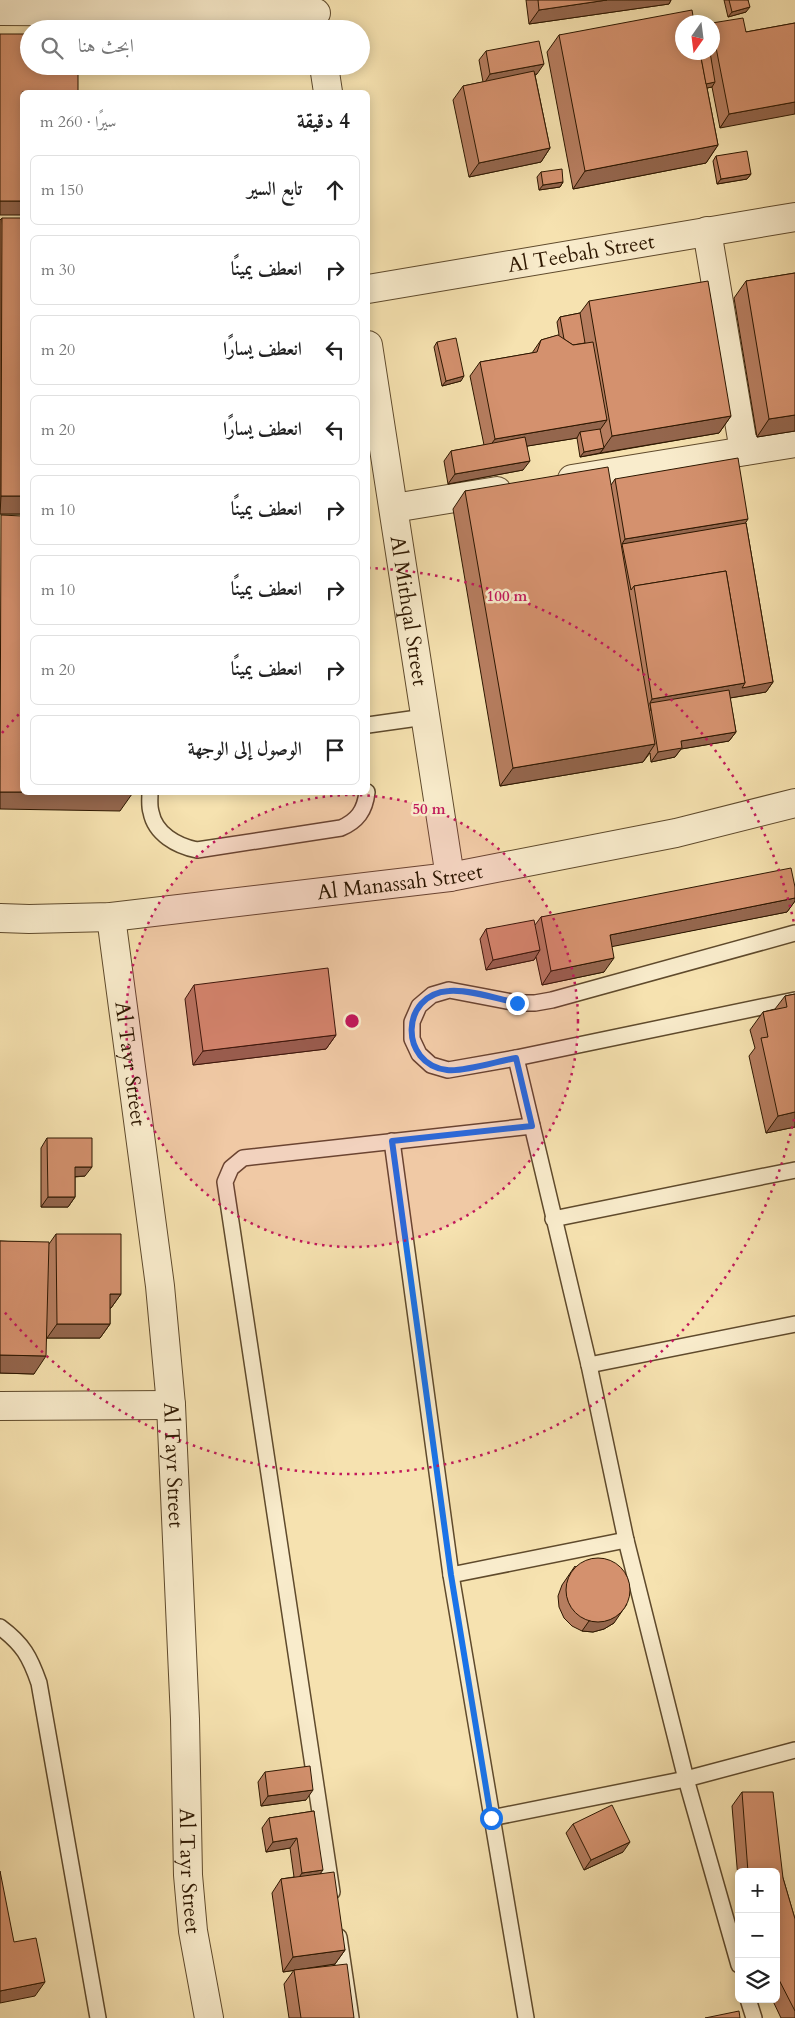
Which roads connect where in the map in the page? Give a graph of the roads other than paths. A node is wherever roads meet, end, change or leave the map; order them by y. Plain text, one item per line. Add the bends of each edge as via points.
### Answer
1 (0, 10) edge
2 (316, 14) edge
3 (325, 75) edge
4 (328, 90) edge
5 (795, 217) edge
6 (707, 231) junction
7 (370, 289) edge
8 (370, 358) edge
9 (795, 443) edge
10 (744, 451) junction
11 (549, 483) edge
12 (520, 488) edge
13 (394, 508) junction
14 (425, 717) junction
15 (370, 725) edge
16 (150, 795) edge
17 (367, 795) edge
18 (795, 803) edge
19 (450, 877) junction
20 (111, 916) junction
21 (0, 918) edge
22 (795, 933) edge
23 (795, 1000) edge
24 (516, 1058) junction
25 (532, 1126) junction
26 (392, 1141) junction
27 (795, 1170) edge
28 (553, 1219) junction
29 (795, 1324) edge
30 (589, 1365) junction
31 (171, 1405) junction
32 (0, 1406) edge
33 (626, 1540) junction
34 (451, 1575) junction
35 (0, 1628) edge
36 (795, 1750) edge
37 (686, 1780) junction
38 (491, 1818) junction
39 (737, 1958) edge
40 (749, 2003) edge
41 (98, 2018) edge
42 (209, 2018) edge
43 (351, 2018) edge
44 (526, 2018) edge
45 (754, 2018) edge

1 - 2 street
3 - 4 street
5 - 6 street, Al Teebah Street
6 - 7 street, Al Teebah Street
6 - 10 street
8 - 13 street, Al Mithqal Street
9 - 10 street
10 - 11 street
12 - 13 street
13 - 14 street, Al Mithqal Street
14 - 15 lane
14 - 19 street, Al Mithqal Street
16 - 17 lane via 151,813 166,837 197,850 341,828 360,815
18 - 19 street, Al Manassah Street via 676,833
19 - 20 street, Al Manassah Street
20 - 21 street, Al Manassah Street
20 - 31 street, Al Tayr Street via 160,1286
22 - 24 lane via 552,1000 517,1003 449,990 432,995 419,1006 412,1022 412,1039 419,1054 432,1065 448,1070
23 - 24 lane
24 - 25 lane
25 - 26 lane
25 - 28 lane
26 - 34 lane
26 - 43 lane via 243,1158 231,1168 225,1182
27 - 28 lane
28 - 30 lane
29 - 30 lane
30 - 33 lane
31 - 32 street
31 - 42 street, Al Tayr Street via 186,1719 188,1874 193,1930
33 - 34 lane
33 - 37 lane
34 - 38 lane
35 - 41 lane via 19,1642 32,1661 39,1683
36 - 37 lane
37 - 38 lane
37 - 39 lane
38 - 44 lane
40 - 45 lane

